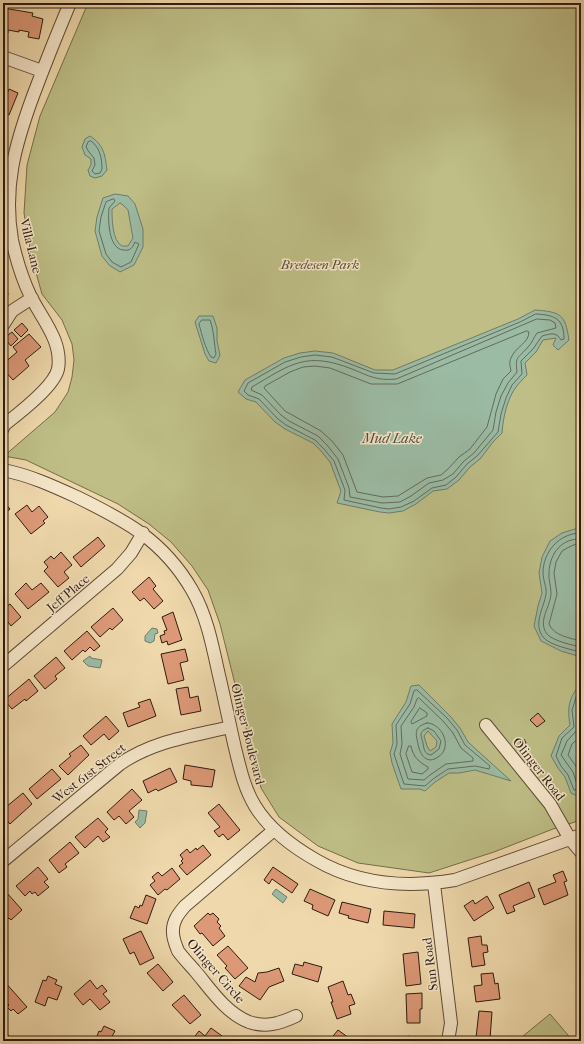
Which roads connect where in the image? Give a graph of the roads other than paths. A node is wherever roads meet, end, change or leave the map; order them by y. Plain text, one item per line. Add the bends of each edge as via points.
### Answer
1 (70, 3) edge
2 (3, 57) edge
3 (42, 71) junction
4 (6, 216) edge
5 (32, 298) junction
6 (3, 325) edge
7 (3, 428) edge
8 (3, 470) edge
9 (143, 534) junction
10 (3, 666) edge
11 (486, 725) dead end
12 (230, 727) junction
13 (274, 830) junction
14 (575, 837) edge
15 (581, 852) edge
16 (3, 861) edge
17 (434, 884) junction
18 (296, 1016) dead end
19 (448, 1041) edge

1 - 3 street, Villa Lane
2 - 3 street
3 - 4 street, Villa Lane via 13,159
4 - 5 street, Villa Lane via 19,267
5 - 6 street via 12,311
5 - 7 street, Villa Lane via 53,335 58,356 57,370 50,384
8 - 9 street, Olinger Boulevard via 47,483 113,515
9 - 10 street, Jeff Place via 117,569
9 - 12 street, Olinger Boulevard via 160,548 177,568 203,613 211,638
11 - 14 street, Olinger Road
12 - 13 street, Olinger Boulevard via 246,789 255,807
12 - 16 street, West 61st Street via 165,742 133,754
13 - 17 street, Olinger Boulevard via 303,853 351,876 403,885
13 - 18 street, Olinger Circle via 185,906 178,914 173,933 179,952 216,996 237,1016 250,1022 268,1025
14 - 15 street, Olinger Road
14 - 17 street, Olinger Boulevard via 461,878
17 - 19 street, Sun Road via 450,1023

